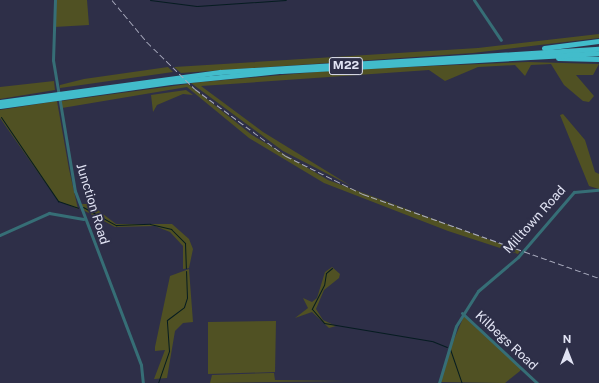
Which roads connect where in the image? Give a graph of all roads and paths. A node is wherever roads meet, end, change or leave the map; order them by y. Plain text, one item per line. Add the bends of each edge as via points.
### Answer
1 (55, 0) edge
2 (474, 0) edge
3 (501, 40) dead end
4 (599, 41) edge
5 (599, 48) edge
6 (599, 53) edge
7 (472, 55) junction
8 (497, 58) junction
9 (599, 60) edge
10 (194, 77) junction
11 (51, 96) junction
12 (0, 102) edge
13 (0, 106) edge
14 (599, 190) edge
15 (83, 219) junction
16 (0, 235) edge
17 (462, 313) junction
18 (143, 383) edge
19 (439, 383) edge
20 (537, 383) edge

1 - 15 street, Junction Road via 54,65 70,168
2 - 3 street
4 - 7 highway
5 - 7 highway, M22
6 - 8 highway, M22
7 - 10 highway, M22
8 - 9 highway
8 - 10 highway, M22
10 - 11 highway, M22
11 - 12 highway, M22
11 - 13 highway, M22
14 - 17 street, Milltown Road via 574,192 518,257 484,283
15 - 16 street via 49,213
15 - 18 street, Junction Road via 141,365
17 - 19 street, Milltown Road
17 - 20 street, Kilbegs Road

